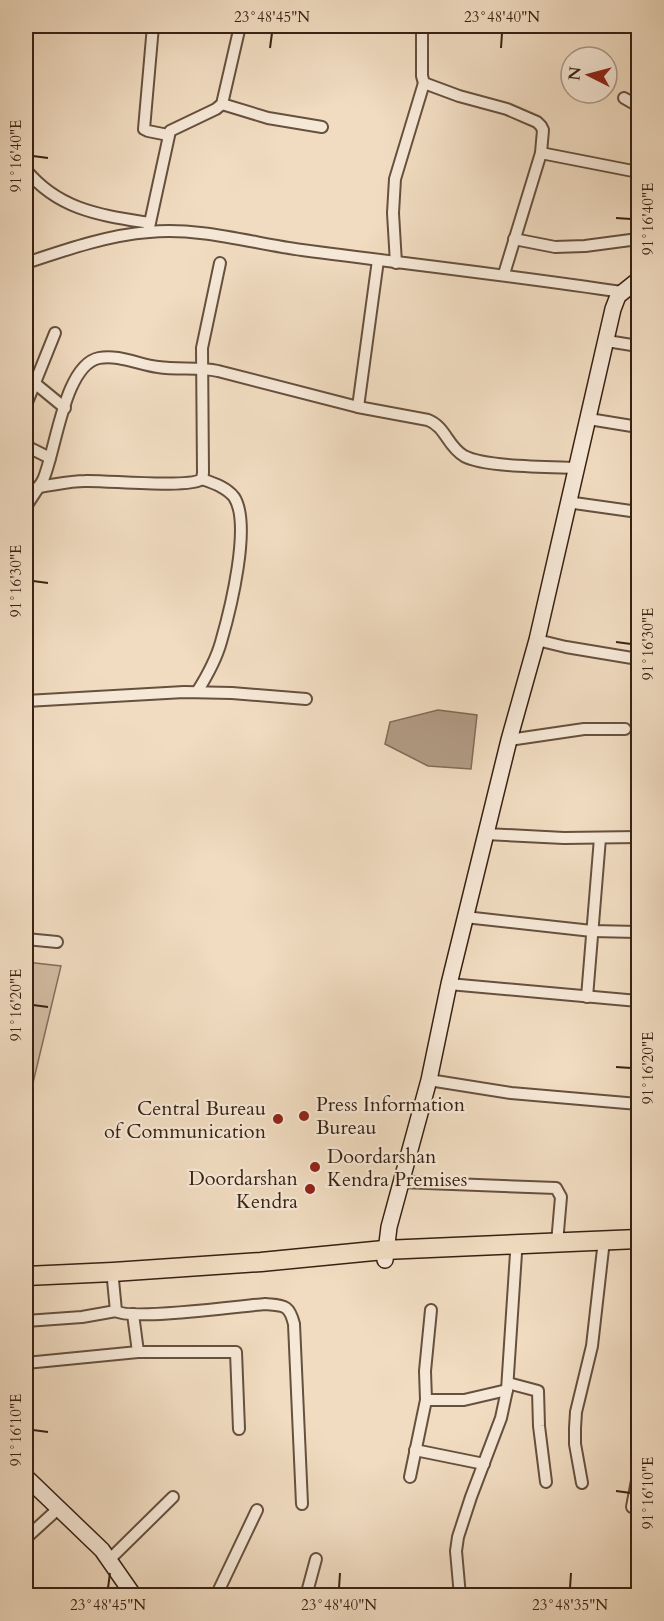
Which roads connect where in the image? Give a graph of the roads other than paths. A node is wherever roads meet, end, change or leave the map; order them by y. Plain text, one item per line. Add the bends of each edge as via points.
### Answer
1 (153, 26) edge
2 (240, 26) edge
3 (422, 26) edge
4 (424, 83) junction
5 (624, 98) dead end
6 (222, 104) junction
7 (639, 106) edge
8 (322, 127) dead end
9 (168, 135) junction
10 (541, 153) junction
11 (26, 170) edge
12 (639, 172) edge
13 (148, 228) junction
14 (514, 239) junction
15 (639, 239) edge
16 (378, 260) junction
17 (26, 262) edge
18 (220, 263) dead end
19 (396, 263) junction
20 (504, 274) junction
21 (639, 280) edge
22 (622, 292) junction
23 (56, 333) dead end
24 (607, 340) junction
25 (639, 346) edge
26 (202, 369) junction
27 (30, 380) edge
28 (26, 405) edge
29 (358, 407) junction
30 (65, 408) junction
31 (588, 419) junction
32 (639, 427) edge
33 (26, 446) edge
34 (51, 458) junction
35 (575, 468) junction
36 (202, 479) junction
37 (38, 487) junction
38 (567, 502) junction
39 (26, 507) edge
40 (639, 513) edge
41 (537, 640) junction
42 (639, 659) edge
43 (197, 692) junction
44 (306, 699) dead end
45 (26, 701) edge
46 (625, 729) dead end
47 (509, 740) junction
48 (486, 834) junction
49 (639, 837) edge
50 (600, 838) junction
51 (465, 917) junction
52 (592, 931) junction
53 (639, 932) edge
54 (26, 939) edge
55 (57, 942) dead end
56 (449, 984) junction
57 (587, 997) junction
58 (639, 1001) edge
59 (429, 1080) junction
60 (639, 1104) edge
61 (401, 1182) junction
62 (639, 1239) edge
63 (557, 1243) junction
64 (639, 1248) edge
65 (603, 1249) junction
66 (516, 1253) junction
67 (385, 1255) junction
68 (26, 1276) edge
69 (113, 1280) junction
70 (26, 1284) edge
71 (431, 1310) dead end
72 (116, 1311) junction
73 (133, 1314) junction
74 (26, 1321) edge
75 (138, 1352) junction
76 (26, 1363) edge
77 (507, 1387) junction
78 (426, 1400) junction
79 (239, 1429) dead end
80 (415, 1450) junction
81 (484, 1464) junction
82 (639, 1475) edge
83 (26, 1477) edge
84 (410, 1477) dead end
85 (546, 1482) dead end
86 (582, 1483) dead end
87 (174, 1497) dead end
88 (302, 1504) dead end
89 (632, 1507) dead end
90 (58, 1508) junction
91 (257, 1510) dead end
92 (26, 1538) edge
93 (316, 1559) dead end
94 (109, 1560) junction
95 (134, 1596) edge
96 (216, 1596) edge
97 (306, 1596) edge
98 (460, 1596) edge

1 - 9 street via 144,129
2 - 6 street
3 - 4 street
4 - 10 street via 537,122 543,130
4 - 19 street via 395,179
5 - 7 street
6 - 8 street via 268,118
6 - 9 street via 173,128
9 - 13 street
10 - 12 street
10 - 14 street
11 - 13 street via 50,195 74,207
13 - 16 street via 199,232
13 - 17 street
14 - 15 street via 562,247
14 - 20 street
16 - 19 street
16 - 29 street
18 - 26 street via 202,343
19 - 20 street
20 - 22 street
21 - 22 street
22 - 24 street via 615,300
23 - 27 street
24 - 25 street
24 - 31 street
26 - 29 street
26 - 30 street via 171,369 97,358 83,368
26 - 36 street
27 - 28 street
27 - 30 street
29 - 35 street via 433,422 453,448 470,459
30 - 34 street
31 - 32 street
31 - 35 street
33 - 34 street
34 - 37 street
35 - 38 street
36 - 37 street via 180,483 79,481
36 - 43 street via 231,493 240,525 237,571 221,643
37 - 39 street
38 - 40 street
38 - 41 street
41 - 42 street
41 - 47 street
43 - 44 street
43 - 45 street
46 - 47 street via 584,729
47 - 48 street
48 - 50 street
48 - 51 street
49 - 50 street
50 - 52 street
51 - 52 street
51 - 56 street
52 - 53 street
52 - 57 street
54 - 55 street
56 - 57 street
56 - 59 street
57 - 58 street
59 - 60 street via 511,1093
59 - 61 street
61 - 63 street via 556,1188 561,1197
61 - 67 street
62 - 63 main road
63 - 67 main road
64 - 65 main road
65 - 66 main road
65 - 86 street via 593,1336 575,1428
66 - 67 main road
66 - 77 street
67 - 68 main road
67 - 69 main road
69 - 70 main road
69 - 72 street
71 - 78 street
72 - 73 street
72 - 74 street
73 - 75 street
73 - 88 street via 265,1304 288,1309 294,1324
75 - 76 street
75 - 79 street via 236,1352
77 - 78 street via 464,1400
77 - 81 street via 501,1418
77 - 85 street via 538,1391
78 - 80 street
80 - 81 street
80 - 84 street
81 - 98 street via 457,1544
82 - 89 street
83 - 90 street
87 - 94 street
90 - 92 street
90 - 94 street
91 - 96 street
93 - 97 street
94 - 95 street

